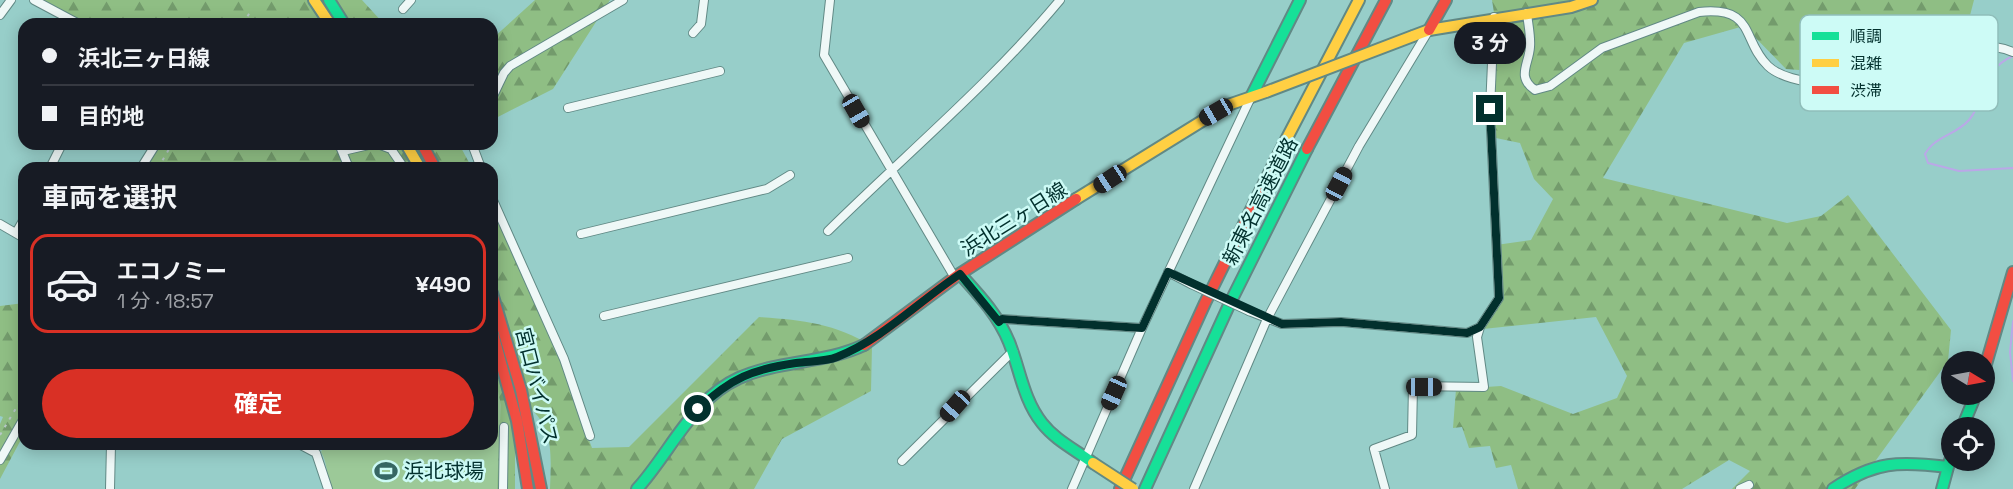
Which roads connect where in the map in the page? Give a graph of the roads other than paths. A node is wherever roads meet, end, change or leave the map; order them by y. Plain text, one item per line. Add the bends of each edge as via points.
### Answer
1 (11, 0) edge
2 (34, 0) edge
3 (314, 0) edge
4 (328, 0) edge
5 (411, 0) edge
6 (623, 0) edge
7 (704, 0) edge
8 (830, 0) edge
9 (1060, 0) edge
10 (1300, 0) edge
11 (1359, 0) edge
12 (1386, 0) edge
13 (1446, 0) edge
14 (1592, 0) edge
15 (404, 9) dead end
16 (1527, 13) junction
17 (0, 15) edge
18 (1494, 17) junction
19 (68, 18) edge
20 (326, 18) edge
21 (340, 18) edge
22 (1430, 30) junction
23 (693, 33) dead end
24 (720, 71) dead end
25 (1800, 80) edge
26 (498, 86) edge
27 (1251, 97) junction
28 (568, 108) dead end
29 (890, 170) junction
30 (790, 175) dead end
31 (498, 211) edge
32 (0, 224) edge
33 (18, 230) edge
34 (828, 231) dead end
35 (16, 233) joint
36 (581, 234) dead end
37 (848, 258) dead end
38 (1168, 272) junction
39 (2013, 272) edge
40 (957, 276) junction
41 (498, 313) edge
42 (604, 316) dead end
43 (1268, 319) junction
44 (999, 322) junction
45 (1480, 327) junction
46 (1142, 328) junction
47 (1012, 351) junction
48 (1990, 351) edge
49 (498, 352) edge
50 (504, 427) dead end
51 (18, 428) edge
52 (590, 436) dead end
53 (111, 450) edge
54 (310, 450) edge
55 (0, 460) edge
56 (1089, 460) junction
57 (902, 461) dead end
58 (1941, 466) edge
59 (1947, 471) edge
60 (1749, 485) dead end
61 (110, 489) edge
62 (328, 489) edge
63 (503, 489) edge
64 (528, 489) edge
65 (541, 489) edge
66 (637, 489) edge
67 (1072, 489) edge
68 (1120, 489) edge
69 (1133, 489) edge
70 (1145, 489) edge
71 (1194, 489) edge
72 (1385, 489) edge
73 (1740, 489) edge
74 (1833, 489) edge
75 (1942, 489) edge

1 - 17 street
2 - 19 street
3 - 20 main road
4 - 21 main road
5 - 15 street
6 - 26 street via 510,66
7 - 23 street via 701,24
8 - 29 street via 824,55
9 - 29 street via 979,89
10 - 27 main road
11 - 68 main road, 新東名高速道路 via 1202,304
12 - 70 main road, 新東名高速道路 via 1239,282
13 - 22 main road
14 - 16 main road, 浜北三ヶ日線
16 - 18 main road, 浜北三ヶ日線
16 - 25 street via 1530,44 1523,70 1525,80 1535,90 1550,86 1602,48 1699,12 1716,10 1741,21 1767,65 1779,74
18 - 22 main road, 浜北三ヶ日線
18 - 45 street via 1490,109 1499,298
22 - 27 main road, 浜北三ヶ日線, bridge
22 - 43 street via 1359,146
24 - 28 street
27 - 38 street
27 - 40 main road, 浜北三ヶ日線 via 1204,119
29 - 34 street
29 - 40 street
30 - 36 street via 767,189
31 - 52 street via 564,359
32 - 35 street
33 - 35 street
37 - 42 street
38 - 43 street, bridge
38 - 46 street
39 - 48 main road
40 - 44 main road
40 - 66 main road, 浜北三ヶ日線 via 864,345 835,358 748,373 721,388 698,409
41 - 65 main road, 宮口バイパス via 523,394
43 - 45 street via 1282,324 1341,322 1467,333
43 - 71 street
44 - 46 street via 1002,319
44 - 47 main road
45 - 72 street via 1477,336 1484,387 1413,386 1412,435 1374,449
46 - 56 street
47 - 56 main road via 1022,385 1042,424
47 - 57 street
49 - 64 main road, 宮口バイパス via 517,421
50 - 63 street
51 - 55 street
53 - 61 street
54 - 62 street via 316,453
56 - 67 street
56 - 69 main road, bridge
58 - 74 main road via 1887,462 1864,468
59 - 75 main road
60 - 73 street

